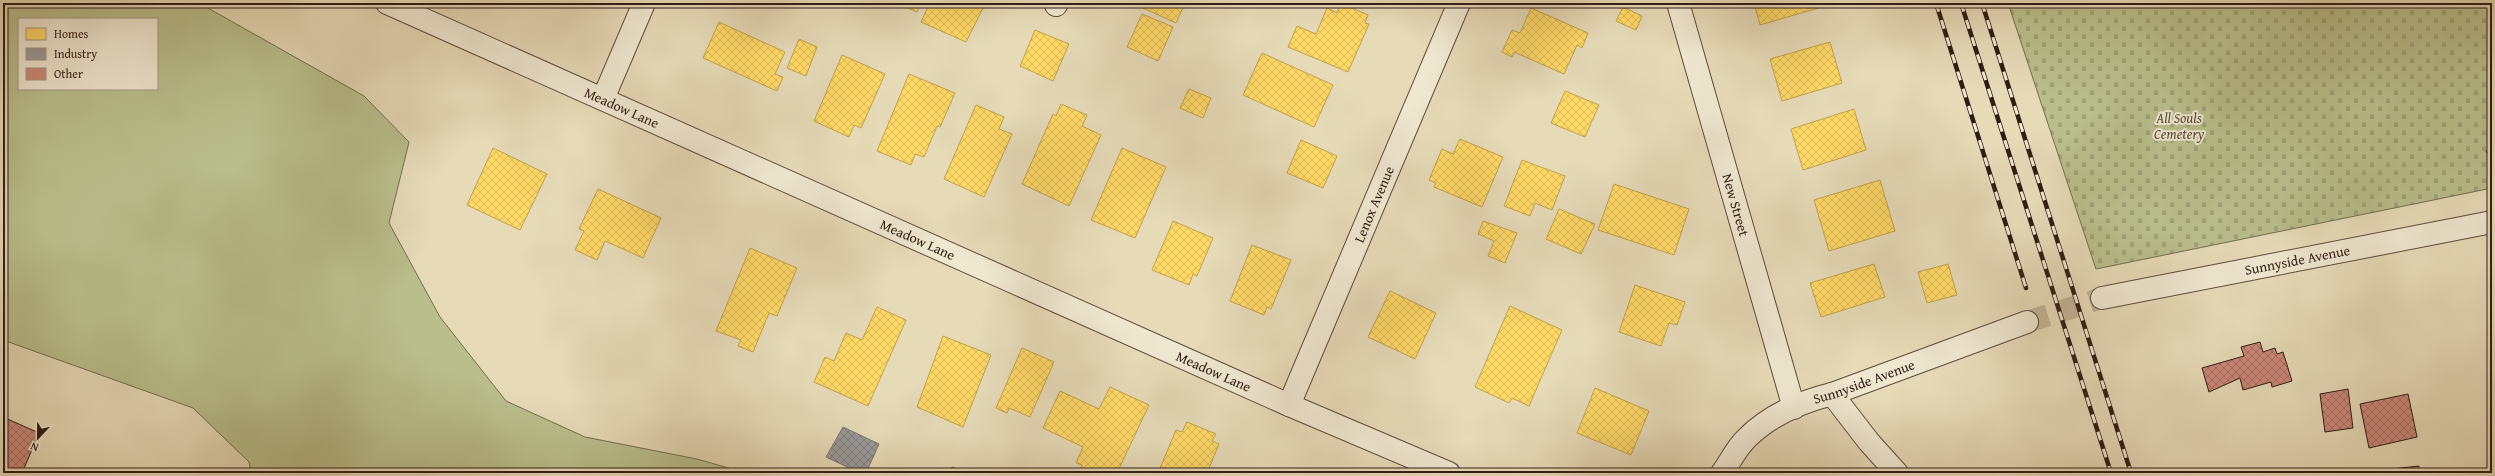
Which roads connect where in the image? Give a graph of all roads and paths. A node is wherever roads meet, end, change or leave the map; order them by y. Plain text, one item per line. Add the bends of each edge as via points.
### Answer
1 (387, 3) edge
2 (644, 3) edge
3 (1459, 3) edge
4 (1678, 3) edge
5 (603, 99) junction
6 (2492, 222) edge
7 (2102, 298) tunnel mouth
8 (2027, 322) tunnel mouth
9 (1832, 394) junction
10 (1289, 405) junction
11 (1794, 408) junction
12 (1449, 473) edge
13 (1722, 473) edge
14 (1897, 473) edge

1 - 5 street, Meadow Lane
2 - 5 street
3 - 10 street, Lenox Avenue
4 - 11 street, New Street
5 - 10 street, Meadow Lane
6 - 7 street, Sunnyside Avenue
8 - 9 street, Sunnyside Avenue
9 - 11 street, Sunnyside Avenue via 1808,400
9 - 14 street
10 - 12 street, Meadow Lane
11 - 13 street, Sunnyside Avenue via 1766,421 1744,440

